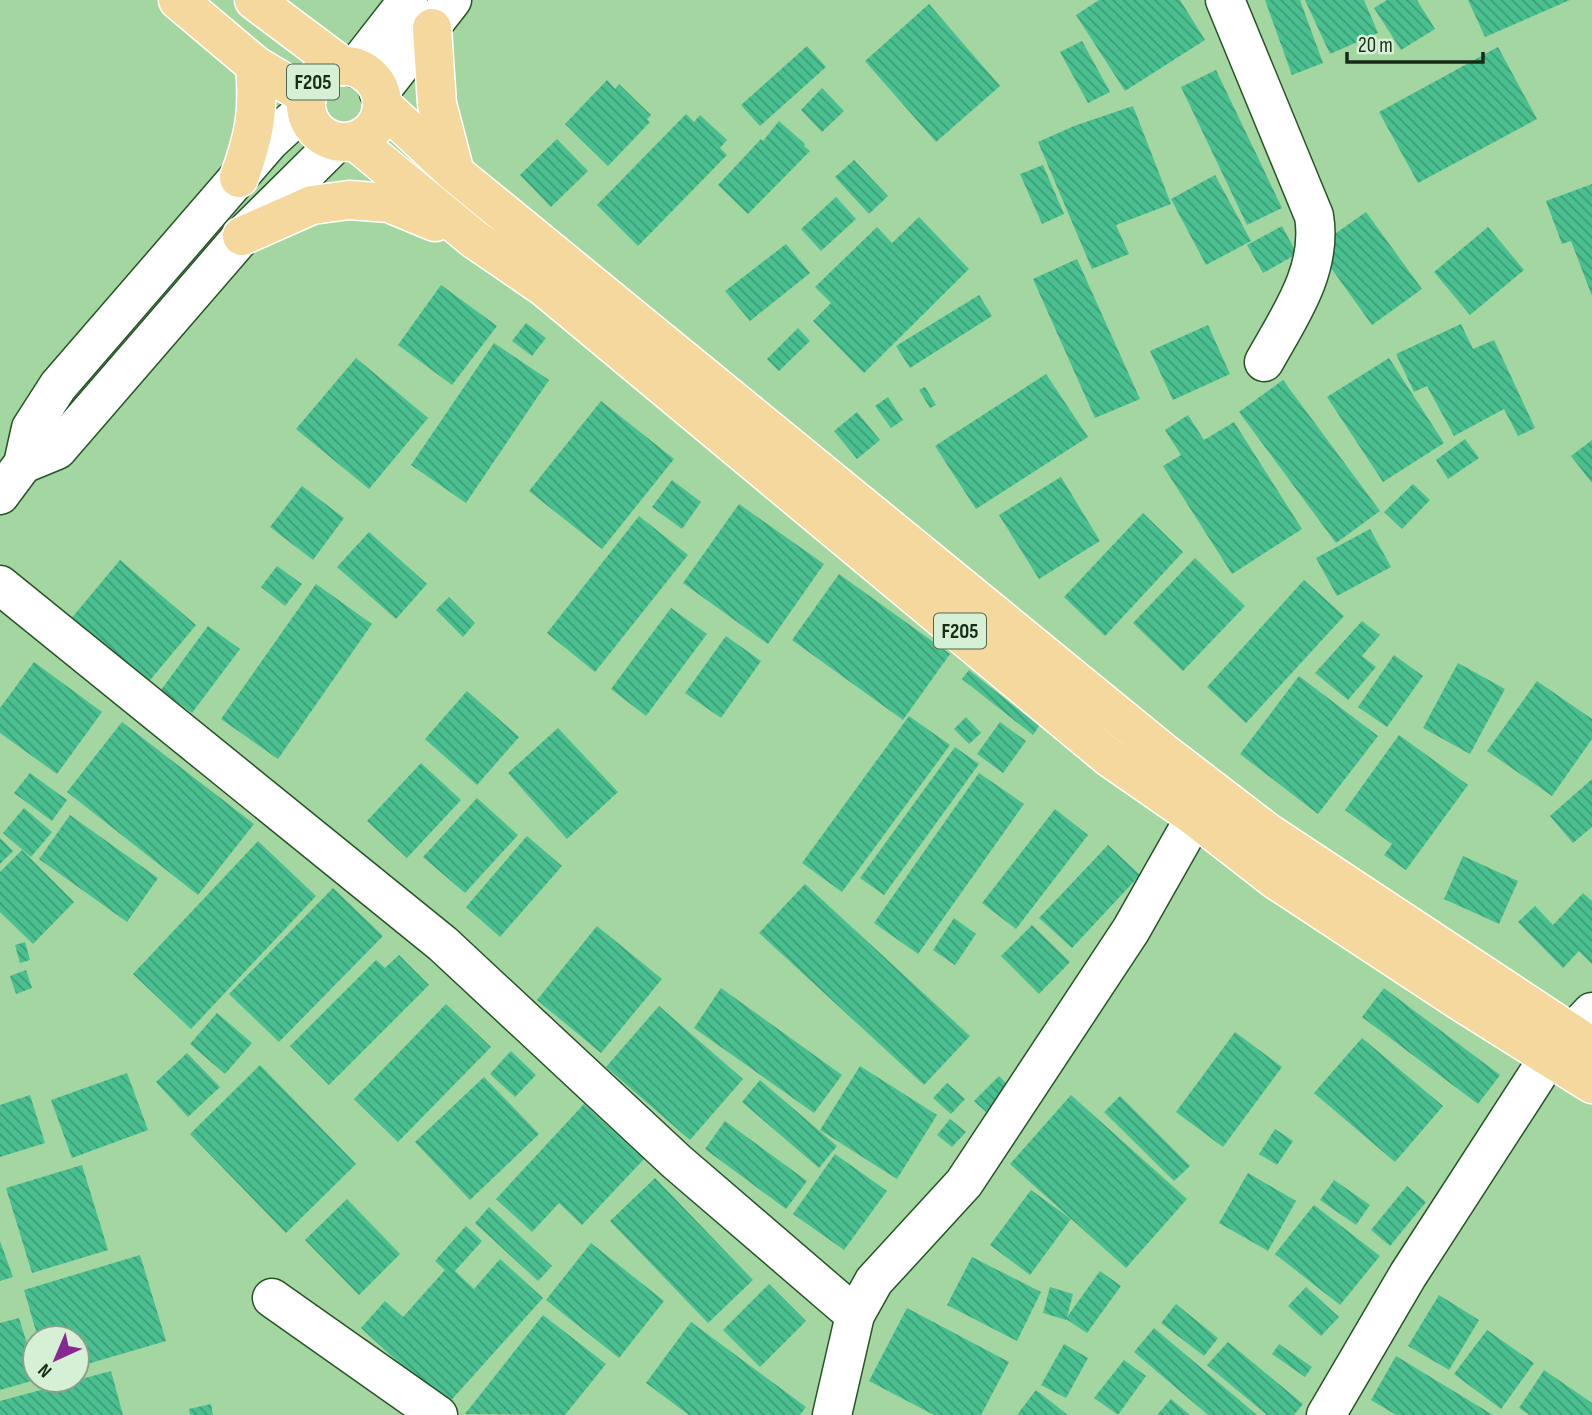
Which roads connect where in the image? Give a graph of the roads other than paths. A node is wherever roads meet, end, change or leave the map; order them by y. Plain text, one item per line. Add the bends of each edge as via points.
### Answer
1 (178, 0) edge
2 (254, 0) edge
3 (408, 0) edge
4 (1225, 0) edge
5 (442, 14) edge
6 (256, 65) junction
7 (364, 83) junction
8 (306, 102) junction
9 (346, 141) junction
10 (455, 173) junction
11 (239, 178) junction
12 (242, 236) junction
13 (474, 239) junction
14 (1264, 362) dead end
15 (23, 464) junction
16 (0, 495) edge
17 (0, 585) edge
18 (1195, 817) junction
19 (1576, 1037) edge
20 (1592, 1084) edge
21 (272, 1298) dead end
22 (855, 1315) junction
23 (438, 1415) edge
24 (832, 1415) edge
25 (1326, 1415) edge

1 - 6 main road, F205
2 - 7 main road, F205
3 - 7 street
4 - 14 street via 1314,216 1317,234 1305,287
5 - 7 street
5 - 10 main road via 437,104
6 - 8 main road, F205
6 - 11 main road via 253,140
7 - 8 main road, F205 via 319,75
7 - 9 main road via 380,116 374,127
7 - 10 main road, F205
8 - 9 main road, F205 via 311,123 322,136
8 - 11 street
9 - 12 street
9 - 13 main road, F205
10 - 19 main road, F205 via 1164,753 1267,832
11 - 15 street via 58,386 31,428
12 - 13 main road via 312,205 349,200 389,203
12 - 15 street via 57,450
13 - 18 main road, F205 via 544,288 1111,758
15 - 16 street
17 - 22 street via 443,944 677,1162
18 - 19 main road, F205 via 1276,880
18 - 22 street via 1130,930 964,1183 874,1281
19 - 20 main road, F205
19 - 25 street via 1408,1275
21 - 23 street
22 - 24 street

